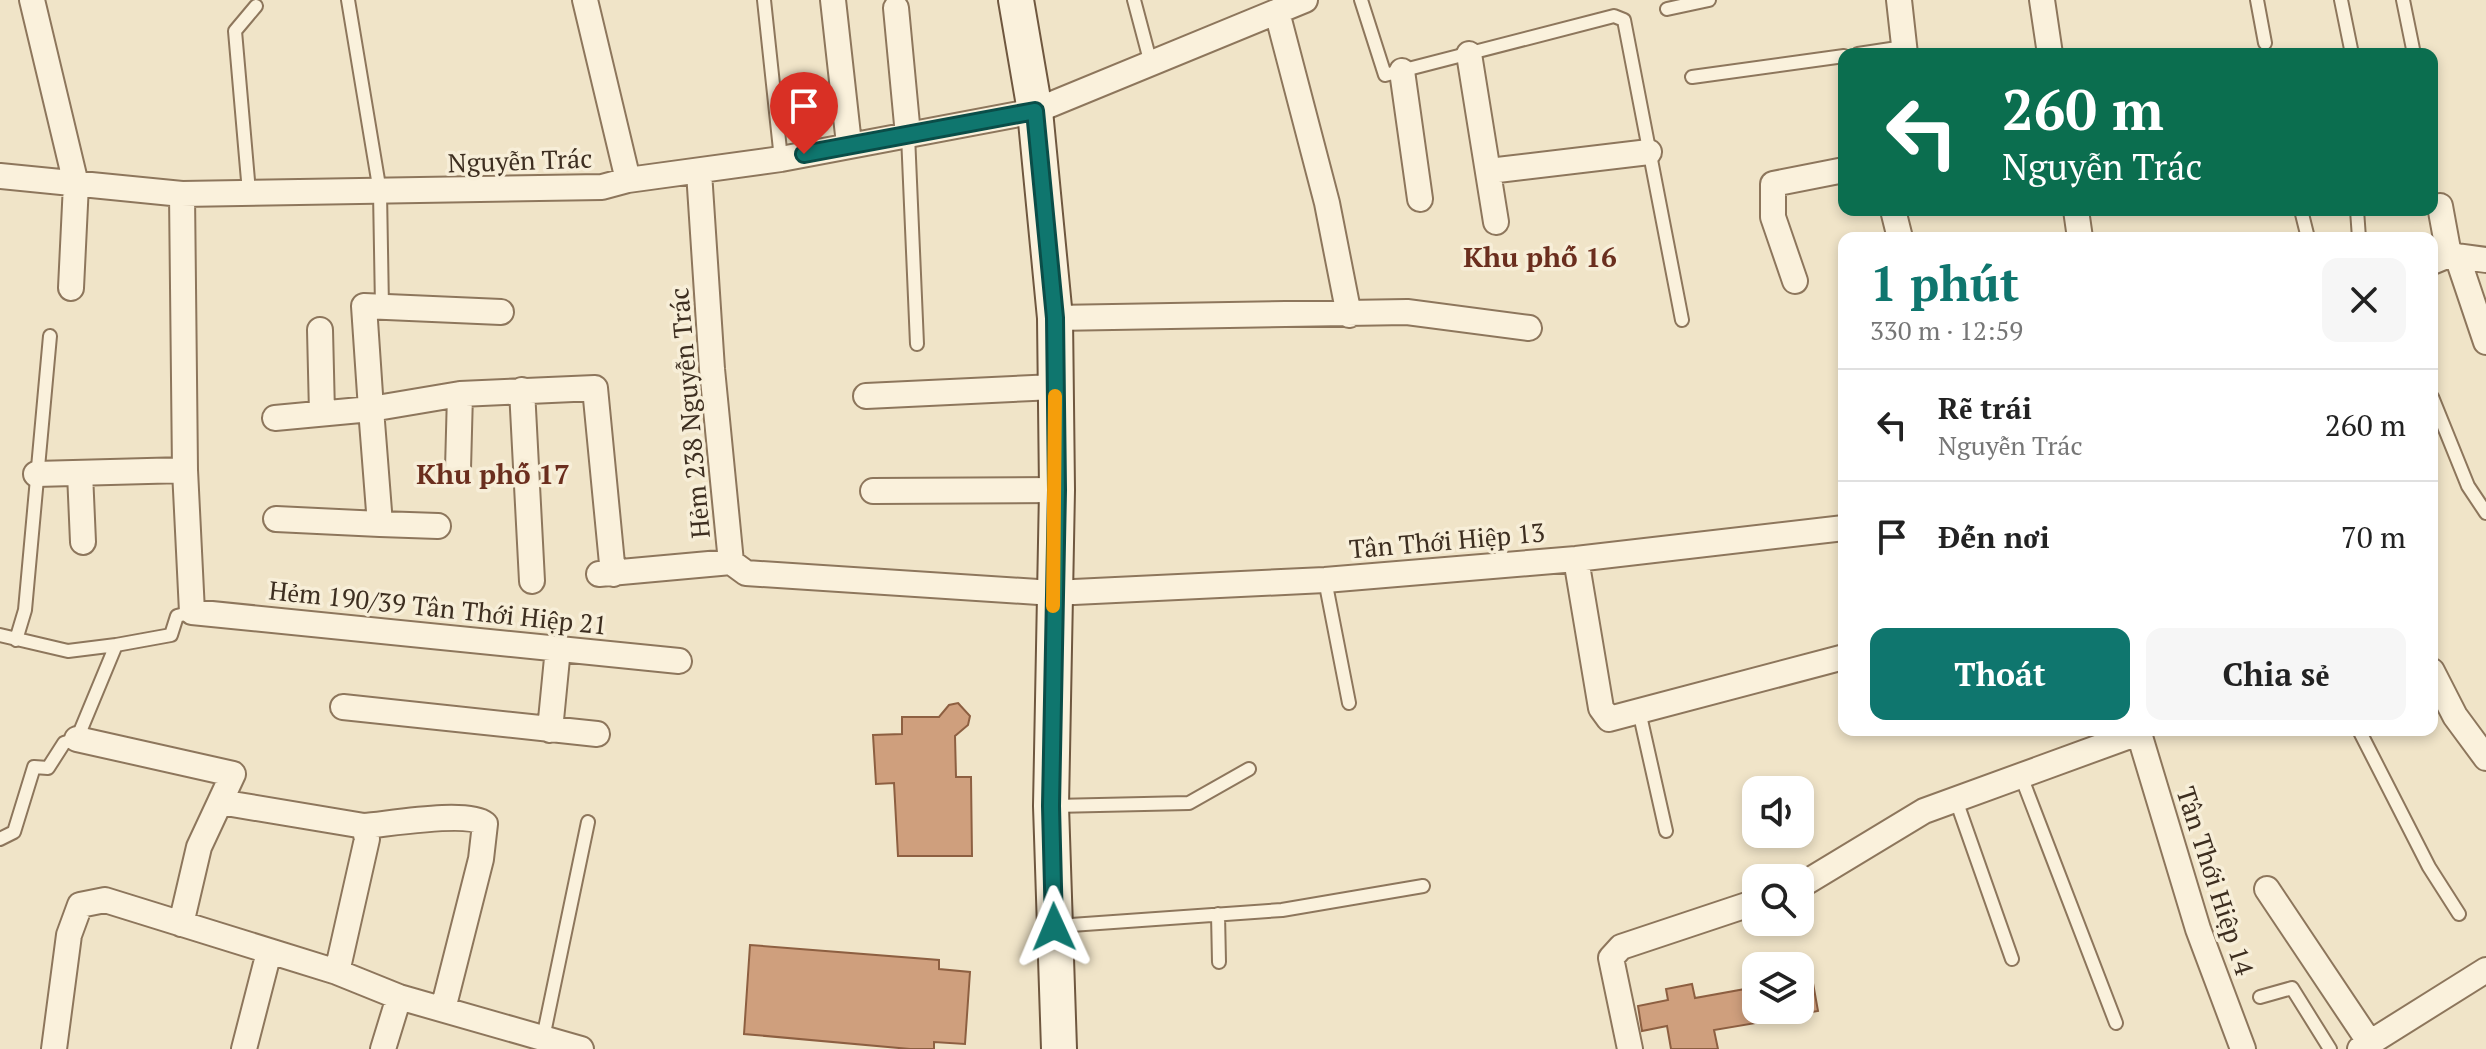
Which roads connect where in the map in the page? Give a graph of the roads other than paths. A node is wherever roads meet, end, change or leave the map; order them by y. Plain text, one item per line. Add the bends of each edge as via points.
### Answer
1 (32, 0) edge
2 (348, 0) edge
3 (585, 0) edge
4 (764, 0) edge
5 (833, 0) edge
6 (1016, 0) edge
7 (1134, 0) edge
8 (1305, 0) edge
9 (1361, 0) edge
10 (1709, 0) edge
11 (1899, 0) edge
12 (2042, 0) edge
13 (2257, 0) edge
14 (2341, 0) edge
15 (2403, 0) edge
16 (256, 6) dead end
17 (896, 8) dead end
18 (1667, 9) dead end
19 (1277, 12) junction
20 (2265, 43) dead end
21 (1905, 48) edge
22 (2049, 48) edge
23 (2351, 48) edge
24 (2413, 48) edge
25 (1469, 54) junction
26 (1838, 57) edge
27 (1151, 64) junction
28 (1402, 71) junction
29 (1692, 77) dead end
30 (1035, 111) junction
31 (908, 135) junction
32 (849, 144) junction
33 (1649, 152) junction
34 (781, 159) junction
35 (1489, 171) junction
36 (1838, 171) edge
37 (699, 172) junction
38 (0, 176) edge
39 (628, 180) junction
40 (76, 184) junction
41 (249, 192) junction
42 (380, 192) junction
43 (182, 194) junction
44 (1420, 199) dead end
45 (2440, 206) dead end
46 (1496, 222) dead end
47 (2446, 258) edge
48 (2486, 260) edge
49 (1795, 281) dead end
50 (71, 288) dead end
51 (382, 307) junction
52 (501, 312) dead end
53 (1349, 315) junction
54 (1055, 318) junction
55 (1682, 320) dead end
56 (1529, 328) dead end
57 (320, 330) dead end
58 (50, 336) dead end
59 (2486, 342) edge
60 (917, 344) dead end
61 (1055, 387) junction
62 (522, 390) junction
63 (460, 394) junction
64 (866, 396) dead end
65 (371, 409) junction
66 (2438, 412) edge
67 (322, 413) junction
68 (275, 418) dead end
69 (458, 469) dead end
70 (185, 470) junction
71 (80, 473) junction
72 (36, 474) junction
73 (1057, 490) junction
74 (873, 491) dead end
75 (2486, 513) edge
76 (276, 519) dead end
77 (380, 524) junction
78 (438, 526) dead end
79 (1838, 529) edge
80 (83, 542) dead end
81 (1576, 559) junction
82 (731, 562) junction
83 (1325, 580) junction
84 (532, 581) dead end
85 (1053, 593) junction
86 (192, 612) junction
87 (0, 635) edge
88 (16, 640) junction
89 (116, 645) junction
90 (558, 648) junction
91 (1838, 659) edge
92 (679, 661) dead end
93 (2438, 683) edge
94 (1349, 703) dead end
95 (343, 707) dead end
96 (1639, 711) junction
97 (550, 730) junction
98 (597, 734) dead end
99 (2127, 736) edge
100 (2139, 736) edge
101 (2362, 736) edge
102 (77, 739) junction
103 (2486, 758) edge
104 (1249, 769) dead end
105 (2021, 776) junction
106 (1956, 800) junction
107 (220, 802) junction
108 (1051, 806) junction
109 (588, 822) dead end
110 (364, 826) junction
111 (1666, 831) dead end
112 (0, 839) edge
113 (1814, 878) edge
114 (1423, 886) dead end
115 (2267, 889) dead end
116 (1742, 907) edge
117 (1218, 914) junction
118 (2459, 914) dead end
119 (181, 924) junction
120 (1054, 927) junction
121 (269, 952) junction
122 (2012, 959) dead end
123 (1219, 962) dead end
124 (2486, 970) edge
125 (337, 972) junction
126 (399, 997) junction
127 (2260, 997) dead end
128 (443, 1009) junction
129 (2116, 1023) dead end
130 (543, 1038) junction
131 (2365, 1046) edge
132 (54, 1049) edge
133 (244, 1049) edge
134 (383, 1049) edge
135 (581, 1049) edge
136 (1059, 1049) edge
137 (1630, 1049) edge
138 (2243, 1049) edge
139 (2330, 1049) edge

1 - 40 street
2 - 42 lane
3 - 39 street
4 - 34 lane
5 - 32 street
6 - 30 street
7 - 27 lane
8 - 19 street, Nguyễn Trác
9 - 28 lane via 1385,75
10 - 18 lane
11 - 21 street
12 - 22 street
13 - 20 lane
14 - 23 lane
15 - 24 lane
16 - 41 lane via 235,31
17 - 31 street
19 - 27 street, Nguyễn Trác
19 - 53 street via 1327,203
25 - 28 lane
25 - 33 lane via 1620,16 1627,26
25 - 35 street
26 - 29 lane
27 - 30 street, Nguyễn Trác
28 - 44 street
30 - 31 street, Nguyễn Trác
30 - 54 street
31 - 32 street, Nguyễn Trác
31 - 60 lane
32 - 34 street, Nguyễn Trác
33 - 35 street
33 - 55 lane
34 - 37 street, Nguyễn Trác
35 - 46 street
36 - 49 street via 1773,184 1773,217
37 - 39 street, Nguyễn Trác
37 - 82 street, Hẻm 238 Nguyễn Trác
38 - 40 street, Nguyễn Trác
39 - 42 street, Nguyễn Trác via 568,190
40 - 43 street, Nguyễn Trác
40 - 50 street
41 - 42 street, Nguyễn Trác
41 - 43 street, Nguyễn Trác
42 - 51 lane
43 - 70 street
45 - 47 street
47 - 48 street
47 - 59 street
51 - 52 street
51 - 65 street via 364,306
53 - 54 street
53 - 56 street via 1407,312
54 - 61 street
57 - 67 street
58 - 72 lane
61 - 64 street
61 - 73 street
62 - 63 street
62 - 82 street via 595,388 606,574
62 - 84 street
63 - 65 street
63 - 69 street
65 - 67 street
65 - 77 street
66 - 75 lane via 2468,486
67 - 68 street
70 - 71 street
70 - 86 street
71 - 72 street
71 - 80 street
72 - 88 lane via 25,610
73 - 74 street
73 - 85 street
76 - 77 street
77 - 78 street
79 - 81 street, Tân Thới Hiệp 13
81 - 83 street, Tân Thới Hiệp 13
81 - 96 street via 1601,708 1609,719
82 - 85 street, Hẻm 238 Nguyễn Trác via 746,573
83 - 85 street, Tân Thới Hiệp 13
83 - 94 lane
85 - 108 street
86 - 89 lane via 177,616 171,635
86 - 90 street, Hẻm 190/39 Tân Thới Hiệp 21
87 - 88 lane
88 - 89 lane via 68,651
89 - 102 lane
90 - 92 street, Hẻm 190/39 Tân Thới Hiệp 21
90 - 97 street
91 - 96 street
93 - 103 street
95 - 97 street
96 - 111 lane
97 - 98 street
99 - 105 street
100 - 138 street, Tân Thới Hiệp 14 via 2198,929
101 - 118 lane
102 - 107 street via 233,774
102 - 112 lane via 64,743 48,768 34,767 14,832
104 - 108 lane via 1189,803
105 - 106 street
105 - 129 lane
106 - 113 street via 1924,811
106 - 122 lane
107 - 110 street
107 - 119 street via 199,847
108 - 120 street
109 - 130 lane
110 - 125 street via 367,839
110 - 128 street via 453,818 485,824
114 - 117 lane via 1282,910
115 - 131 street
116 - 137 street via 1621,947 1611,958
117 - 120 lane
117 - 123 lane
119 - 121 street
119 - 132 street via 105,900 80,905 69,935
120 - 136 street
121 - 125 street
121 - 133 street
124 - 131 street
125 - 126 street
126 - 128 street
126 - 134 street
127 - 139 lane via 2292,988
128 - 130 street
130 - 135 street

